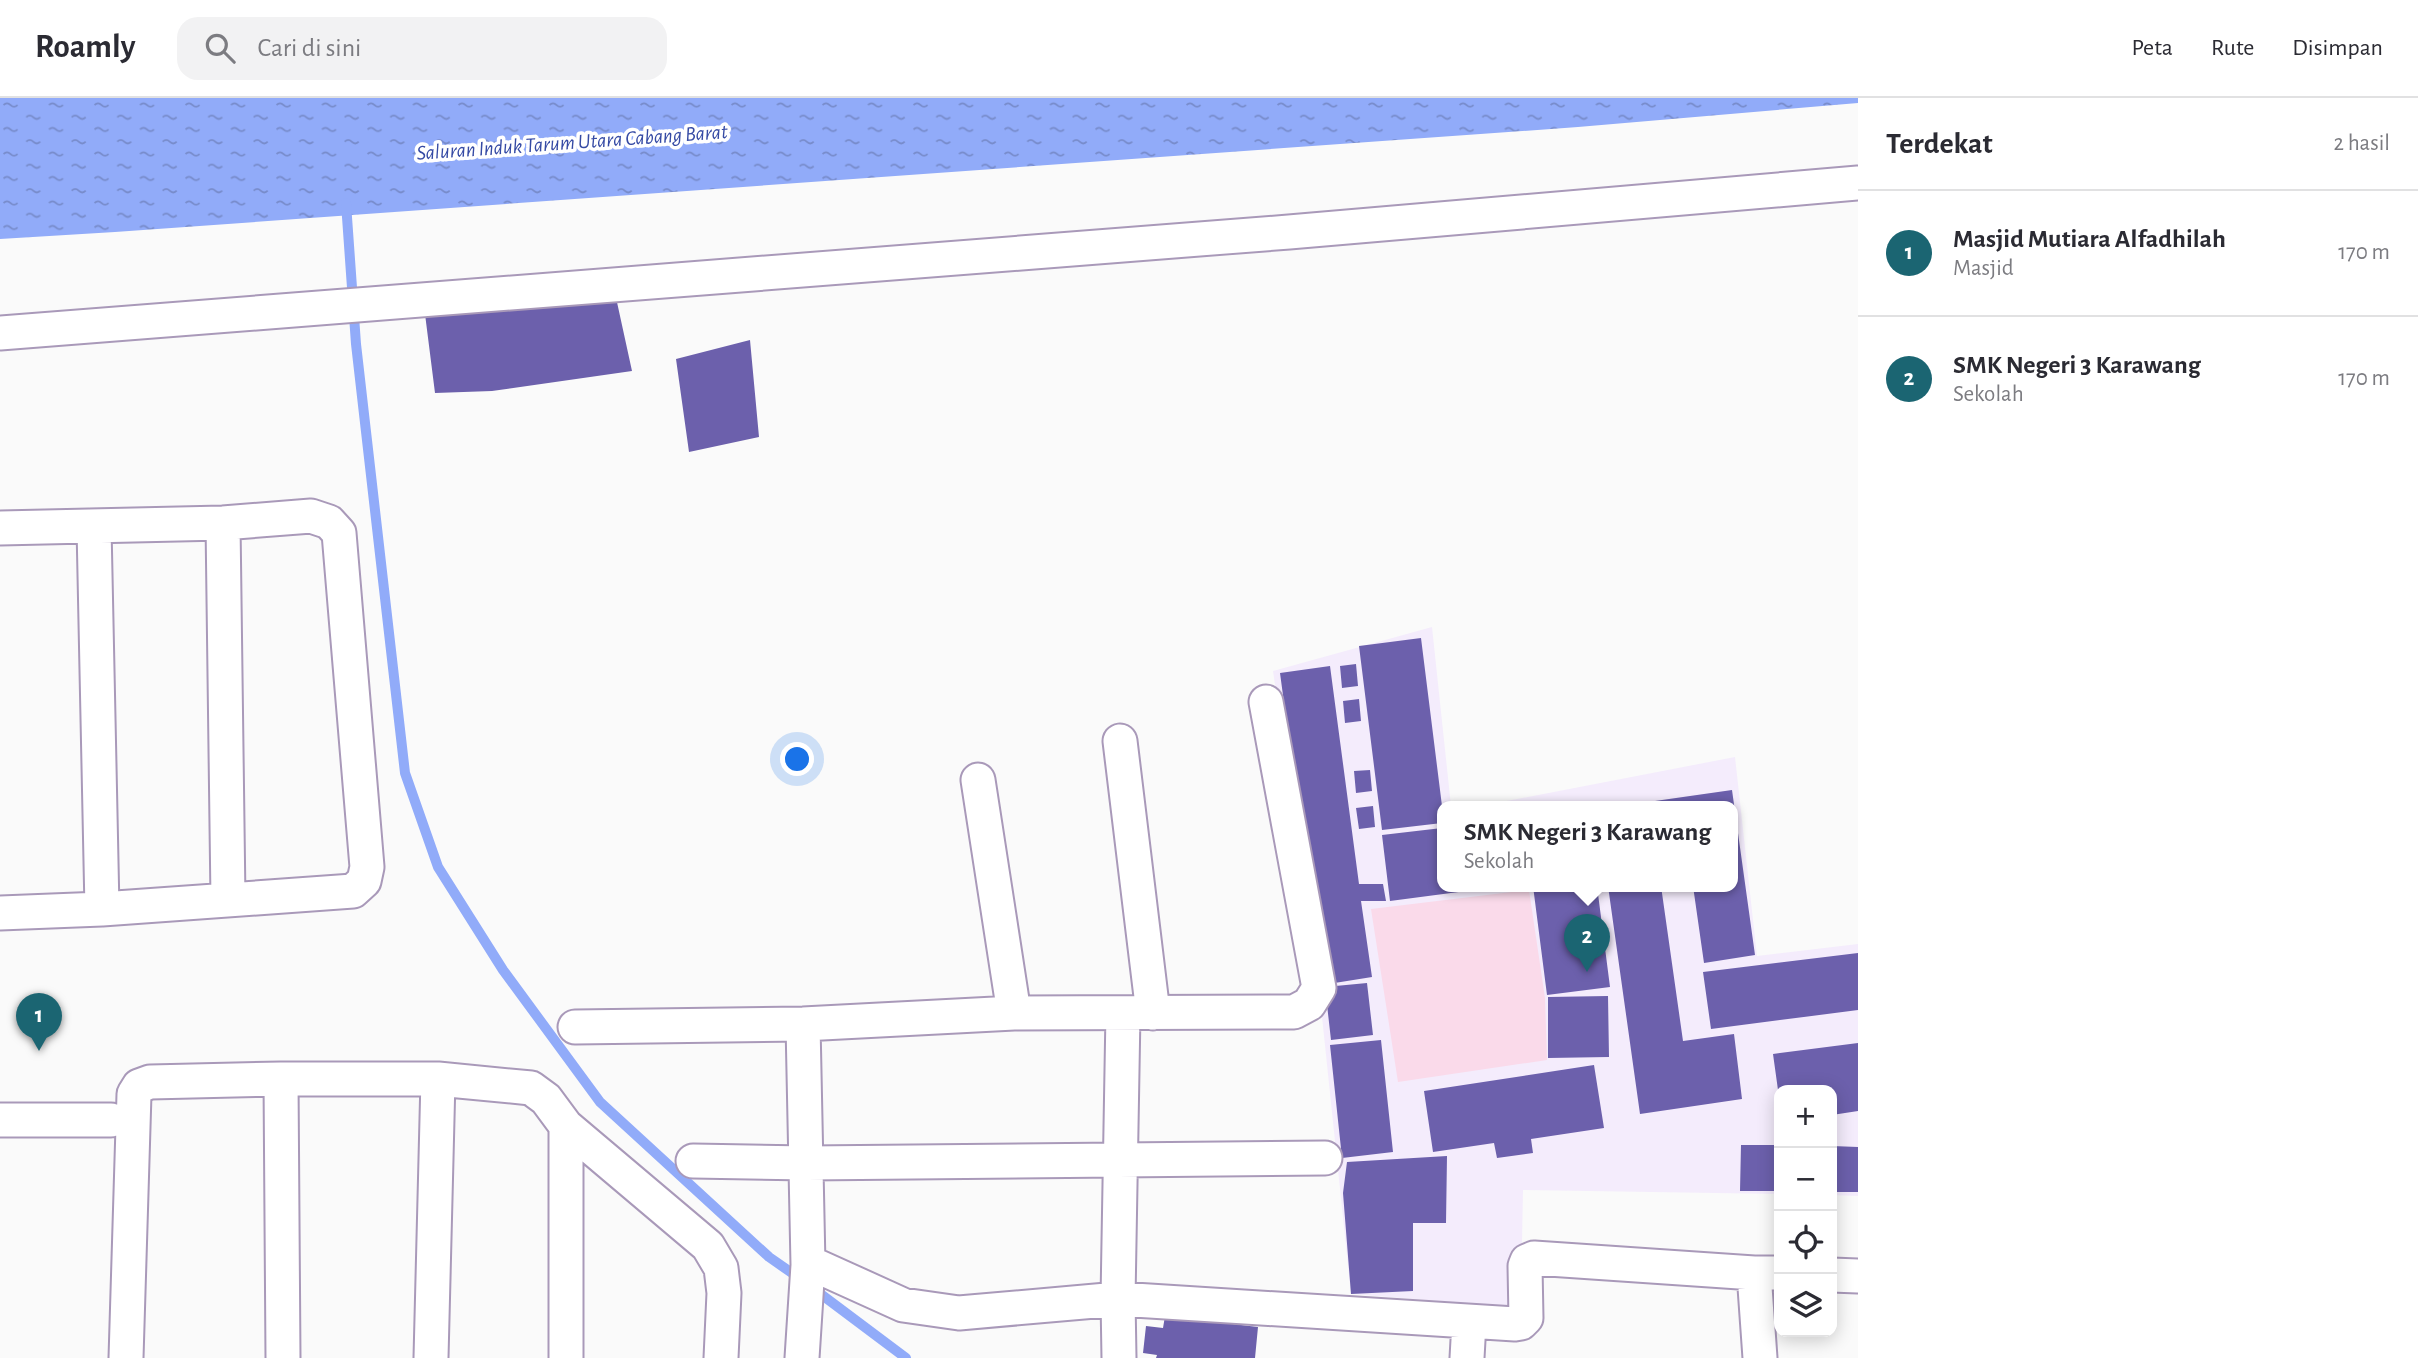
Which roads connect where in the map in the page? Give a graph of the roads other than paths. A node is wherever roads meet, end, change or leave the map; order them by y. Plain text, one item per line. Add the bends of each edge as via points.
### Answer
1 (1858, 183) edge
2 (0, 333) edge
3 (223, 523) junction
4 (94, 527) junction
5 (0, 528) edge
6 (1266, 702) dead end
7 (1120, 741) dead end
8 (978, 780) dead end
9 (228, 900) junction
10 (102, 909) junction
11 (0, 913) edge
12 (1014, 1013) junction
13 (1138, 1013) junction
14 (803, 1024) junction
15 (575, 1027) dead end
16 (281, 1079) junction
17 (438, 1079) junction
18 (0, 1120) edge
19 (111, 1120) dead end
20 (566, 1126) junction
21 (1325, 1158) dead end
22 (1122, 1160) junction
23 (693, 1161) dead end
24 (807, 1163) junction
25 (808, 1264) junction
26 (1767, 1273) edge
27 (1837, 1275) edge
28 (1858, 1276) edge
29 (1118, 1299) junction
30 (1469, 1322) junction
31 (126, 1358) edge
32 (283, 1358) edge
33 (431, 1358) edge
34 (566, 1358) edge
35 (721, 1358) edge
36 (802, 1358) edge
37 (1119, 1358) edge
38 (1467, 1358) edge
39 (1760, 1358) edge

1 - 2 street
3 - 4 street
3 - 9 street
3 - 9 street via 311,516 329,522 340,533 367,867 364,881 353,891
4 - 5 street
4 - 10 street
6 - 13 street via 1319,988 1309,1004 1294,1012
7 - 13 street
8 - 12 street
9 - 10 street
10 - 11 street
12 - 13 street
12 - 14 street
13 - 22 street
14 - 15 street
14 - 24 street
16 - 17 street
16 - 31 street via 150,1082 134,1094
16 - 32 street
17 - 20 street via 531,1088 546,1099
17 - 33 street
18 - 19 street
20 - 34 street
20 - 35 street via 708,1246 721,1268 724,1293
21 - 22 street
22 - 24 street
22 - 29 street
23 - 24 street
24 - 25 street
25 - 29 street via 903,1305 959,1313
25 - 36 street
26 - 30 street via 1534,1258 1525,1266 1526,1318 1521,1323
26 - 39 street
27 - 28 street
29 - 30 street
29 - 37 street
30 - 38 street

